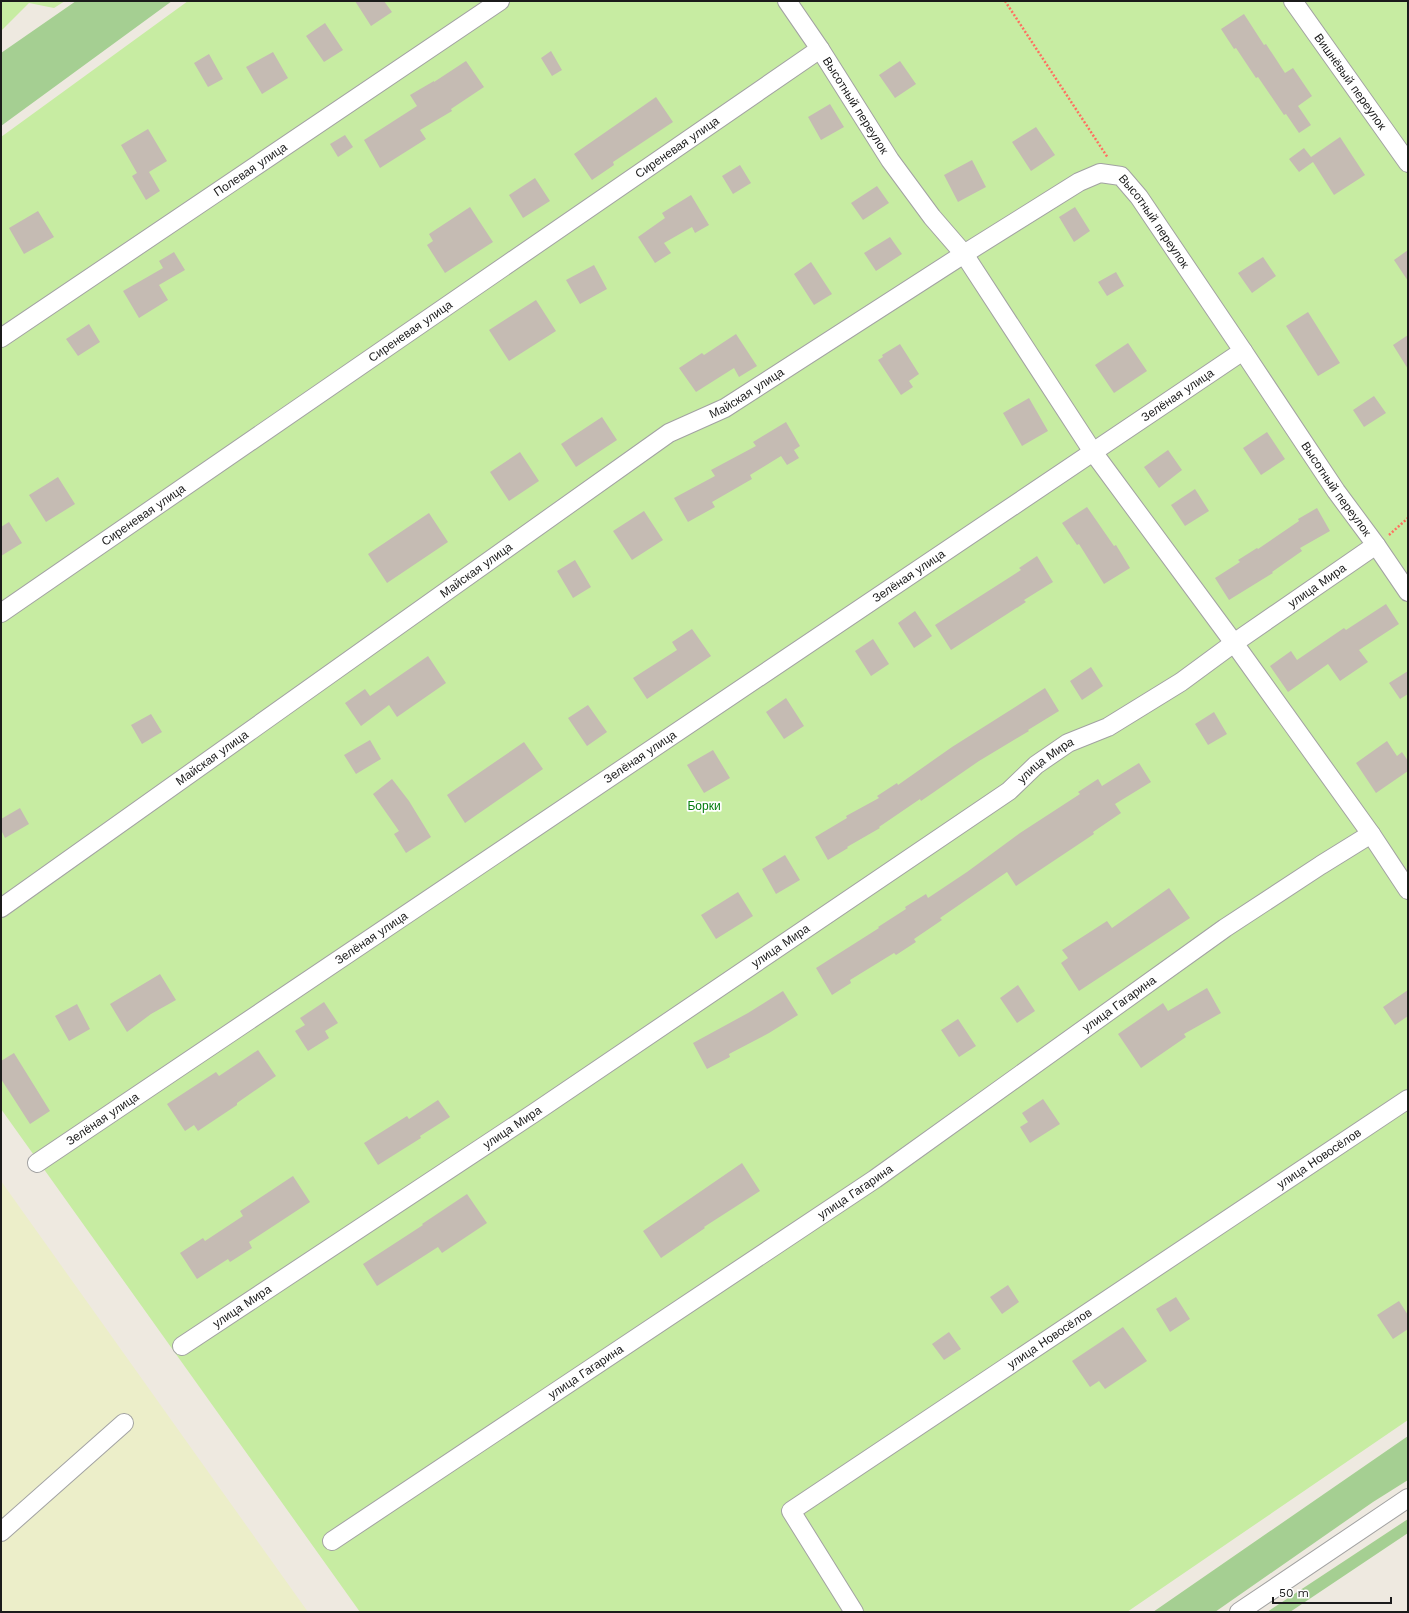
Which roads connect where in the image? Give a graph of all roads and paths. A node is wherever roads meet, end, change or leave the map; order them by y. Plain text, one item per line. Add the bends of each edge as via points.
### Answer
1 (500, 1) edge
2 (787, 1) edge
3 (1006, 1) edge
4 (1293, 1) edge
5 (820, 49) junction
6 (1408, 163) edge
7 (1121, 176) junction
8 (964, 254) junction
9 (1, 338) edge
10 (1243, 351) junction
11 (1093, 452) junction
12 (1408, 518) edge
13 (1376, 545) junction
14 (1408, 592) edge
15 (1, 613) edge
16 (1234, 643) junction
17 (1371, 834) junction
18 (1408, 890) edge
19 (1, 908) edge
20 (1408, 1099) edge
21 (37, 1163) dead end
22 (182, 1346) dead end
23 (124, 1423) dead end
24 (1408, 1498) edge
25 (1, 1532) edge
26 (332, 1541) dead end
27 (854, 1612) edge
28 (1239, 1612) edge

1 - 9 street, Полевая улица
2 - 5 street, Высотный переулок
3 - 7 path
4 - 6 street, Вишнёвый переулок
5 - 8 street, Высотный переулок via 890,160 932,217
5 - 15 street, Сиреневая улица
7 - 8 street, Высотный переулок via 1100,173 1079,182
7 - 10 street, Высотный переулок via 1139,197
8 - 11 street
8 - 19 street, Майская улица via 725,408 669,433
10 - 11 street, Зелёная улица
10 - 13 street, Высотный переулок via 1336,492
11 - 16 street
11 - 21 street, Зелёная улица
12 - 13 path
13 - 14 street, Высотный переулок
13 - 16 street, улица Мира
16 - 17 street
16 - 22 street, улица Мира via 1181,682 1108,727 1068,743 1036,765 1003,795 534,1113
17 - 18 street
17 - 26 street, улица Гагарина via 1225,928 875,1179
20 - 27 street, улица Новосёлов via 791,1511
23 - 25 street
24 - 28 street

